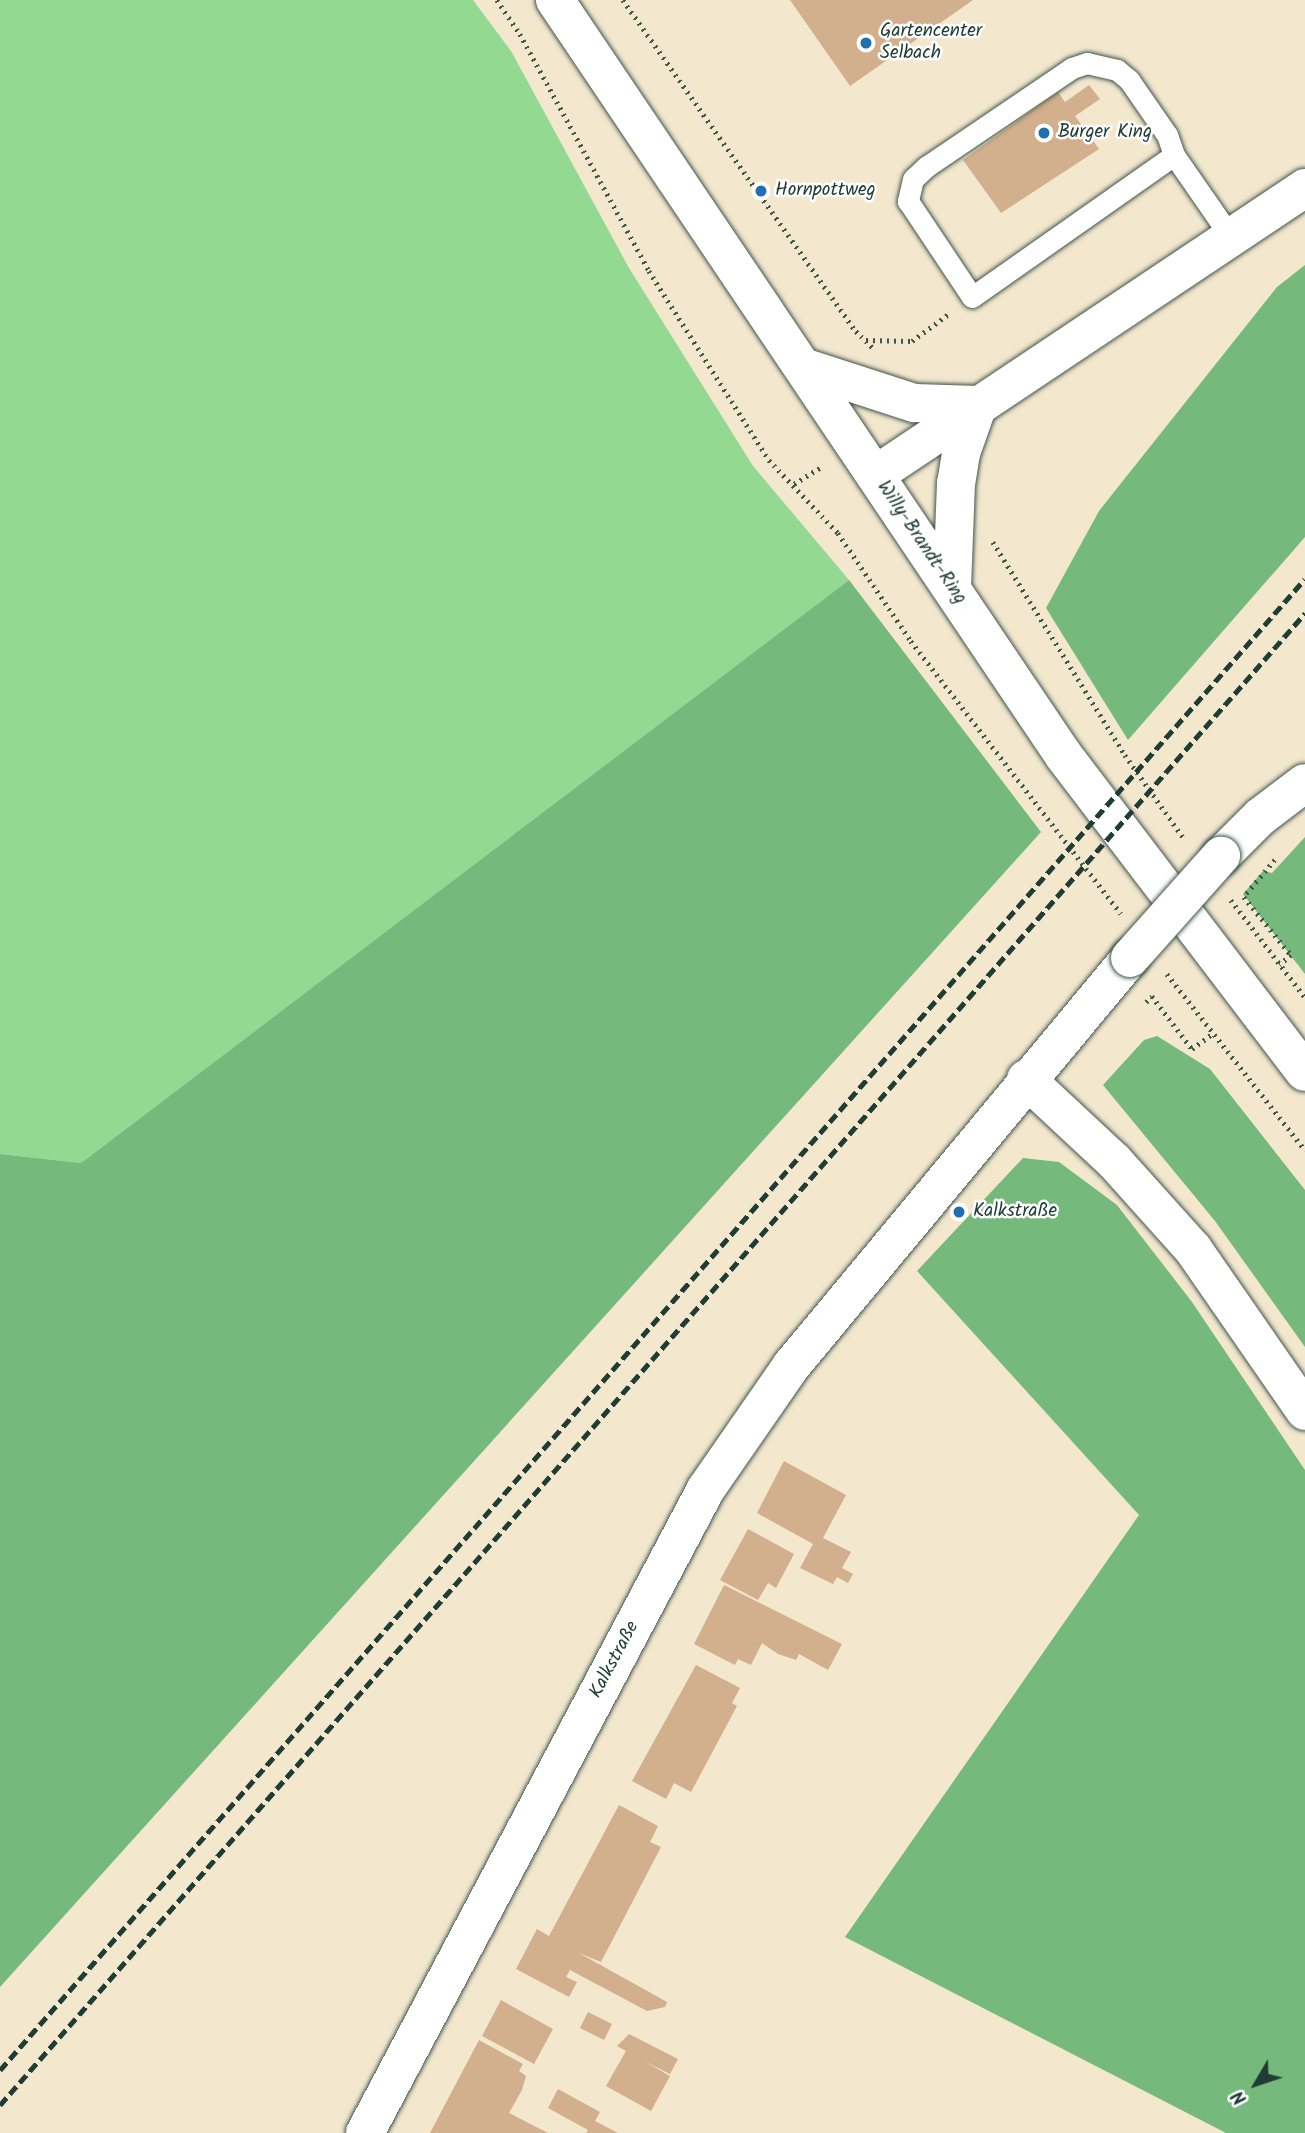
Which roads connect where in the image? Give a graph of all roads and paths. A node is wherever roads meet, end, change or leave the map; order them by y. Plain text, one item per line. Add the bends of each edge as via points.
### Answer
1 (497, 0) edge
2 (555, 0) edge
3 (623, 0) edge
4 (1174, 155) junction
5 (1305, 188) edge
6 (1230, 236) junction
7 (972, 297) junction
8 (865, 340) junction
9 (879, 354) dead end
10 (803, 367) junction
11 (978, 405) junction
12 (875, 475) junction
13 (988, 535) dead end
14 (951, 588) junction
15 (1305, 783) edge
16 (1205, 851) junction
17 (1277, 857) dead end
18 (1226, 894) dead end
19 (1141, 950) junction
20 (1280, 964) junction
21 (1305, 997) edge
22 (1144, 1005) dead end
23 (1213, 1033) junction
24 (1305, 1072) edge
25 (1026, 1079) junction
26 (1305, 1150) edge
27 (1305, 1411) edge
28 (365, 2133) edge

1 - 19 path via 649,271 769,460 838,533 911,641
2 - 10 street, Willy-Brandt-Ring
3 - 8 path
4 - 6 lane
4 - 7 lane
4 - 7 lane via 1167,135 1129,80 1117,69 1087,63 1072,68 927,166 914,179 908,201
5 - 6 street
6 - 11 street
7 - 8 path via 912,341
8 - 9 path
10 - 11 street via 914,404
10 - 12 street, Willy-Brandt-Ring
11 - 12 street
11 - 14 street via 958,473
12 - 14 street, Willy-Brandt-Ring
13 - 16 path via 1125,755
14 - 24 street, Willy-Brandt-Ring via 1064,756
15 - 16 street, Kalkstraße
16 - 19 street, Kalkstraße, bridge
17 - 20 path via 1244,897 1291,955
18 - 20 path
19 - 23 path
19 - 25 street, Kalkstraße
20 - 21 path
22 - 23 path via 1152,996 1192,1049
23 - 26 path
25 - 27 street via 1114,1161 1193,1249
25 - 28 street, Kalkstraße via 792,1365 706,1489

